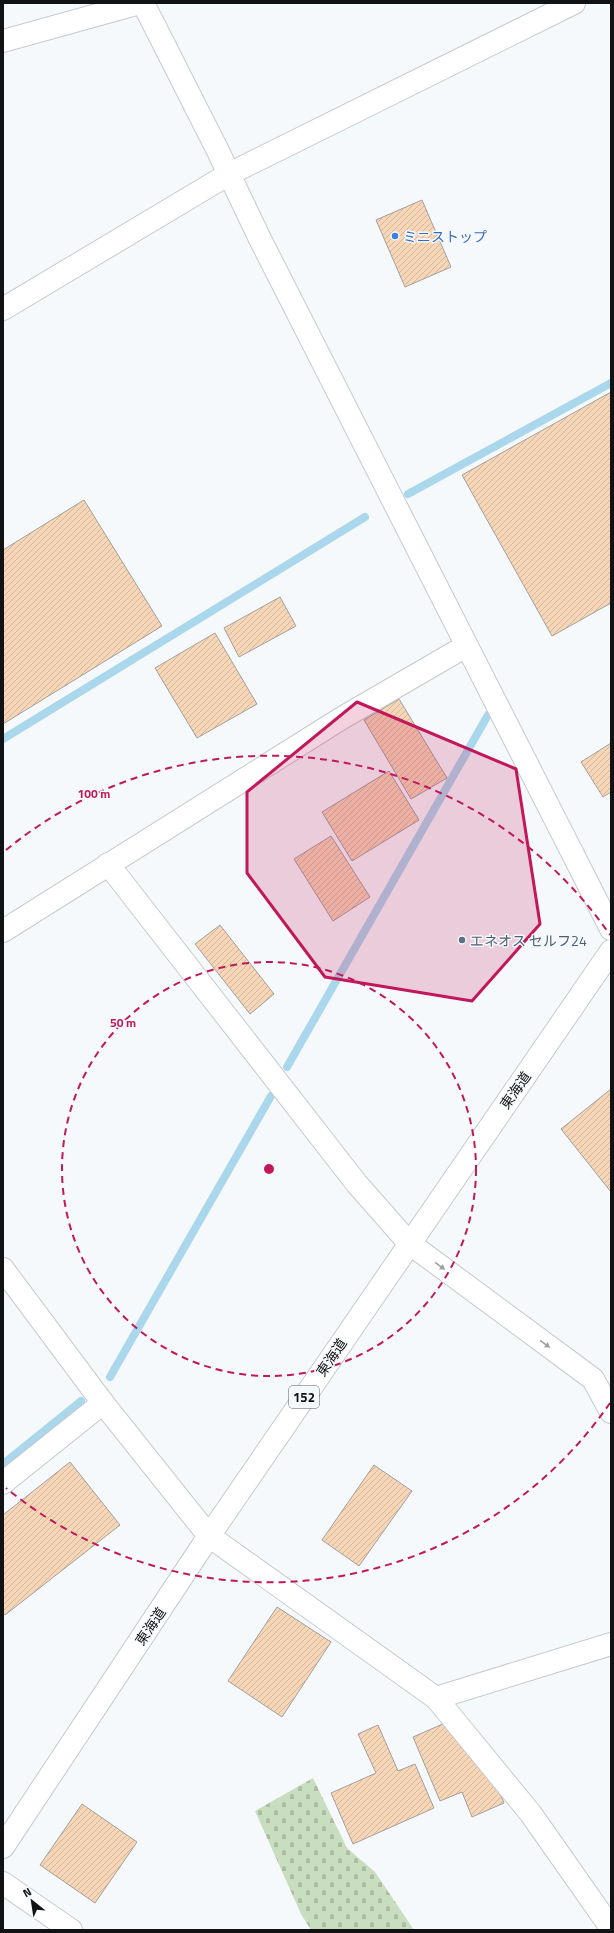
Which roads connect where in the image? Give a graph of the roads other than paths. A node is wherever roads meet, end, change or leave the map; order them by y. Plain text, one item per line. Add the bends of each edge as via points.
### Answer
1 (141, 3) edge
2 (574, 3) edge
3 (3, 41) edge
4 (229, 174) junction
5 (3, 309) edge
6 (466, 646) junction
7 (108, 864) junction
8 (611, 930) edge
9 (3, 931) edge
10 (611, 951) edge
11 (409, 1243) junction
12 (3, 1269) edge
13 (103, 1403) junction
14 (611, 1412) edge
15 (3, 1483) edge
16 (210, 1536) junction
17 (611, 1644) edge
18 (436, 1698) junction
19 (3, 1847) edge
20 (3, 1883) edge
21 (611, 1928) edge
22 (71, 1930) edge

1 - 3 main road
1 - 4 main road
2 - 4 main road
4 - 5 main road
4 - 6 main road
6 - 7 main road via 342,718
6 - 8 main road
7 - 9 main road
7 - 11 main road via 357,1184
10 - 11 main road, 東海道 / 152
11 -> 14 main road via 593,1379
11 - 16 main road, 東海道 / 152
12 - 13 main road
13 - 15 main road
13 - 16 main road
16 - 18 main road
16 - 19 main road, 東海道 / 152
17 - 18 main road
18 - 21 main road via 531,1814
20 - 22 main road

